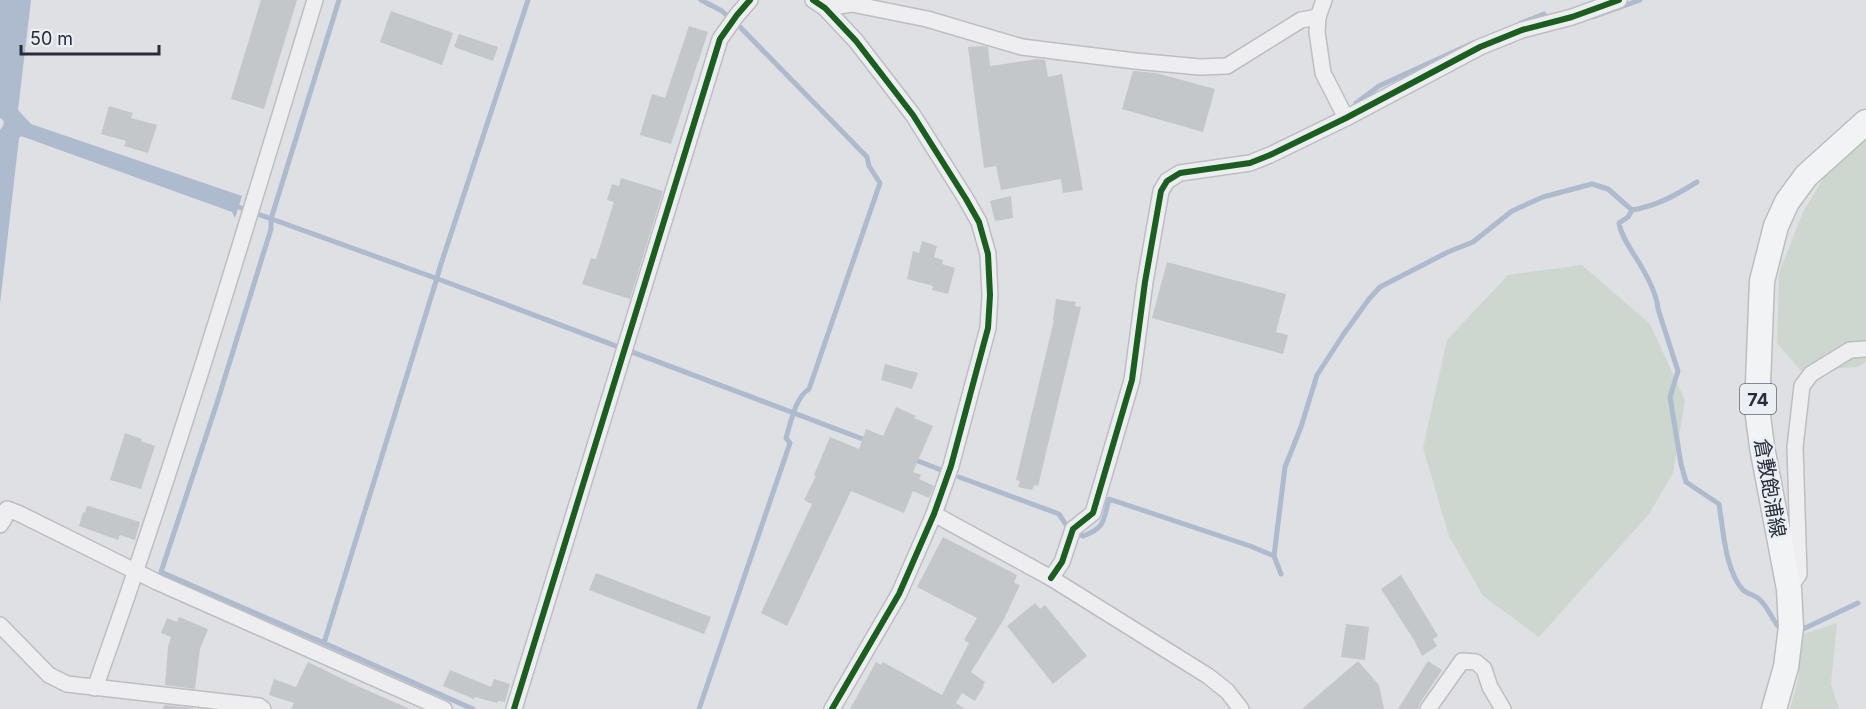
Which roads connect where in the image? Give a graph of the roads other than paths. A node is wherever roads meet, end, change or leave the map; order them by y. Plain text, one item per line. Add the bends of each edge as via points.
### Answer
1 (315, 0) edge
2 (750, 0) edge
3 (1324, 0) edge
4 (1620, 0) edge
5 (819, 4) edge
6 (1318, 17) junction
7 (1346, 118) junction
8 (1866, 122) edge
9 (1866, 349) edge
10 (934, 514) junction
11 (0, 525) edge
12 (137, 572) junction
13 (1052, 579) junction
14 (1789, 589) junction
15 (0, 625) edge
16 (95, 688) junction
17 (263, 709) edge
18 (444, 709) edge
19 (514, 709) edge
20 (832, 709) edge
21 (1240, 709) edge
22 (1428, 709) edge
23 (1503, 709) edge
24 (1774, 709) edge

1 - 12 street
2 - 19 street via 720,39
3 - 6 street
4 - 7 street via 1480,47
5 - 6 street via 852,4 927,19 1022,47 1200,67 1227,66 1301,20
5 - 10 street via 856,41 913,115 979,222 988,254 988,328
6 - 7 street via 1323,73
7 - 13 street via 1250,163 1180,173 1167,181 1161,191 1132,380 1093,513 1073,529
8 - 14 main road, 倉敷飽浦線 / 74 via 1806,176 1787,202 1776,226 1762,281 1757,408
9 - 14 street via 1850,350 1812,374 1802,387 1795,447 1799,574
10 - 13 street
10 - 20 street via 898,594
11 - 12 street via 7,509
12 - 16 street
12 - 18 street
13 - 21 street via 1208,676 1227,691
14 - 24 main road, 倉敷飽浦線 / 74 via 1790,637
15 - 16 street via 49,675 67,684
16 - 17 street
22 - 23 street via 1462,661 1476,662 1484,669

